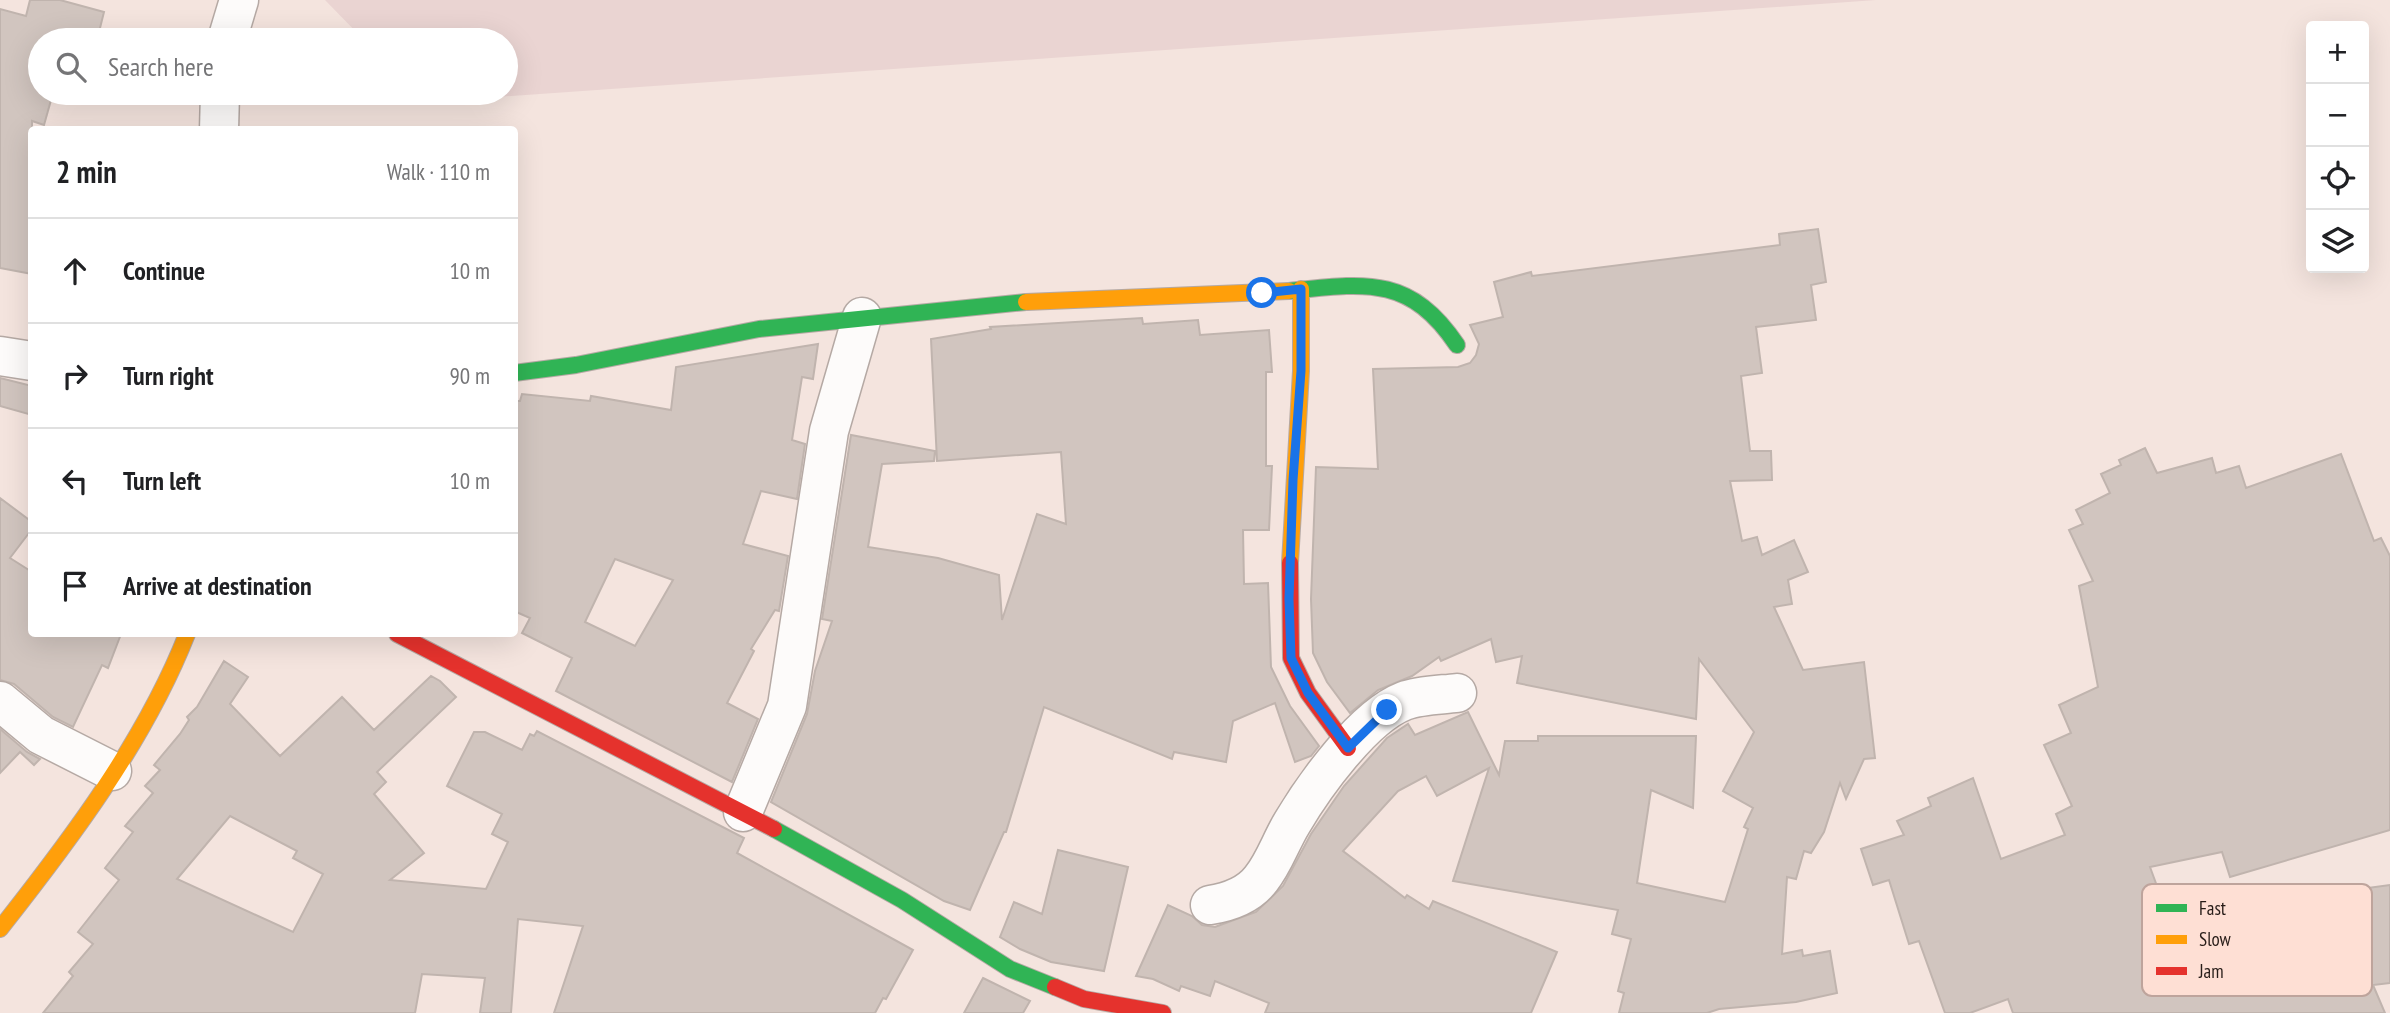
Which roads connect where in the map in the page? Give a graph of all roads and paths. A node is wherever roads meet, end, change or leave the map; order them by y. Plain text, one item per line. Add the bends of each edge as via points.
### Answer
1 (239, 0) edge
2 (231, 28) edge
3 (220, 105) edge
4 (219, 126) edge
5 (1301, 289) junction
6 (862, 317) junction
7 (1457, 345) dead end
8 (0, 356) edge
9 (28, 360) edge
10 (518, 373) edge
11 (186, 637) edge
12 (403, 637) edge
13 (1457, 693) dead end
14 (0, 701) edge
15 (1348, 748) junction
16 (112, 772) junction
17 (743, 812) junction
18 (1210, 905) dead end
19 (0, 929) edge
20 (1163, 1013) edge

1 - 2 street
3 - 4 street
5 - 6 street via 1158,293
5 - 7 street via 1344,283 1392,290 1435,311
5 - 15 street via 1289,599 1291,658 1308,693
6 - 10 street via 756,330 576,366
6 - 17 street via 829,431 787,706
8 - 9 street
11 - 16 street via 171,676
12 - 17 street
13 - 15 street via 1404,701 1387,710
14 - 16 street via 41,735
15 - 18 street via 1292,822 1261,880 1230,901
16 - 19 street via 77,831
17 - 20 street via 902,900 1010,968 1084,999

